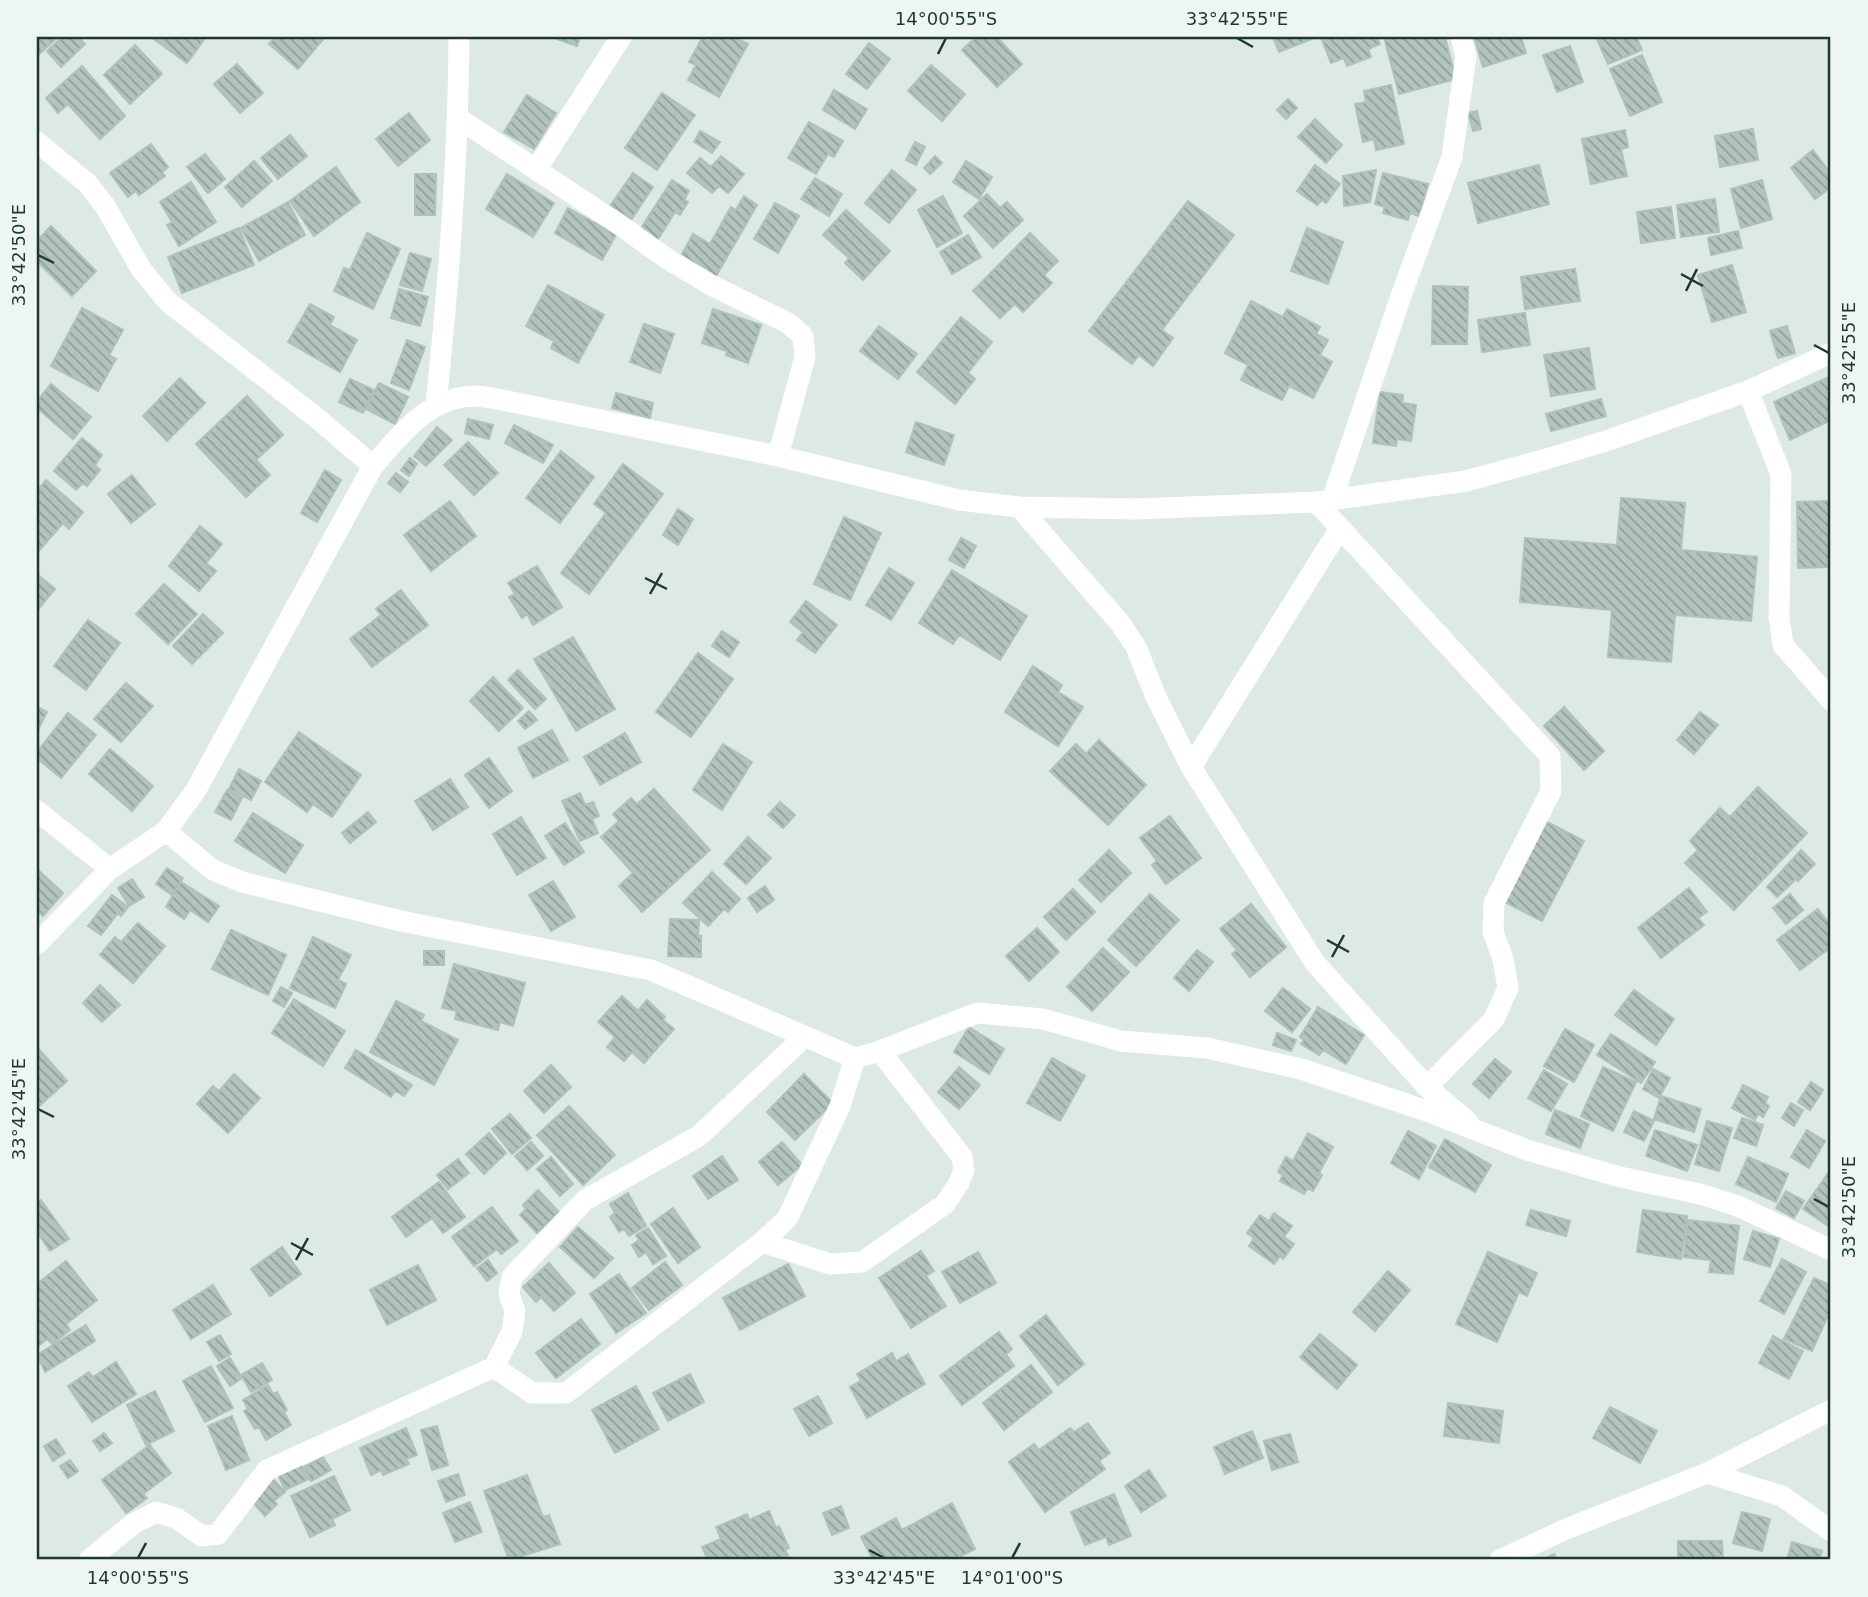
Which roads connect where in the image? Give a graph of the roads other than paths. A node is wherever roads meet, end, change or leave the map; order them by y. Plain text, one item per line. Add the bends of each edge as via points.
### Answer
1 (459, 37) edge
2 (621, 37) edge
3 (1461, 37) edge
4 (458, 118) junction
5 (37, 142) edge
6 (536, 170) junction
7 (1831, 353) edge
8 (1748, 391) junction
9 (436, 404) junction
10 (778, 456) junction
11 (373, 466) junction
12 (1324, 501) junction
13 (1019, 507) junction
14 (1340, 528) junction
15 (1831, 700) edge
16 (1191, 767) junction
17 (37, 811) edge
18 (166, 831) junction
19 (110, 869) junction
20 (37, 944) edge
21 (804, 1037) junction
22 (880, 1051) junction
23 (855, 1058) junction
24 (1427, 1087) junction
25 (1480, 1133) junction
26 (762, 1242) junction
27 (1831, 1250) edge
28 (494, 1367) junction
29 (1831, 1410) edge
30 (1707, 1473) junction
31 (1831, 1531) edge
32 (89, 1560) edge
33 (1500, 1560) edge

1 - 4 street
2 - 6 street
3 - 12 street via 1466,56 1452,157
4 - 6 street
4 - 9 street
5 - 11 street via 87,183 141,269 167,301
6 - 10 street via 666,258 788,323 803,336 805,357
7 - 8 street
8 - 12 street via 1606,442 1490,475
8 - 15 street via 1781,474 1779,616 1783,645
9 - 10 street via 474,396
9 - 11 street via 402,432
10 - 13 street via 959,500
11 - 18 street via 196,790
12 - 13 street via 1135,509
12 - 14 street
13 - 16 street via 1136,647
14 - 16 street
14 - 24 street via 1550,756 1551,791 1493,903 1493,933 1508,988 1494,1019
16 - 24 street via 1315,963
17 - 19 street
18 - 19 street
18 - 21 street via 213,870 242,882 401,921 651,970
19 - 20 street
21 - 23 street
21 - 28 street via 699,1136 585,1200 512,1277 512,1332
22 - 23 street
22 - 25 street via 977,1013 1043,1019 1121,1041 1208,1048 1301,1069
22 - 26 street via 962,1157 959,1183 944,1204 862,1262 830,1264
23 - 26 street via 840,1106 787,1219
24 - 25 street
25 - 27 street via 1620,1178 1738,1206
26 - 28 street via 566,1393 532,1393
28 - 32 street via 267,1470 218,1534 202,1536 176,1518 156,1512 133,1524
29 - 30 street
30 - 31 street via 1782,1496
30 - 33 street

